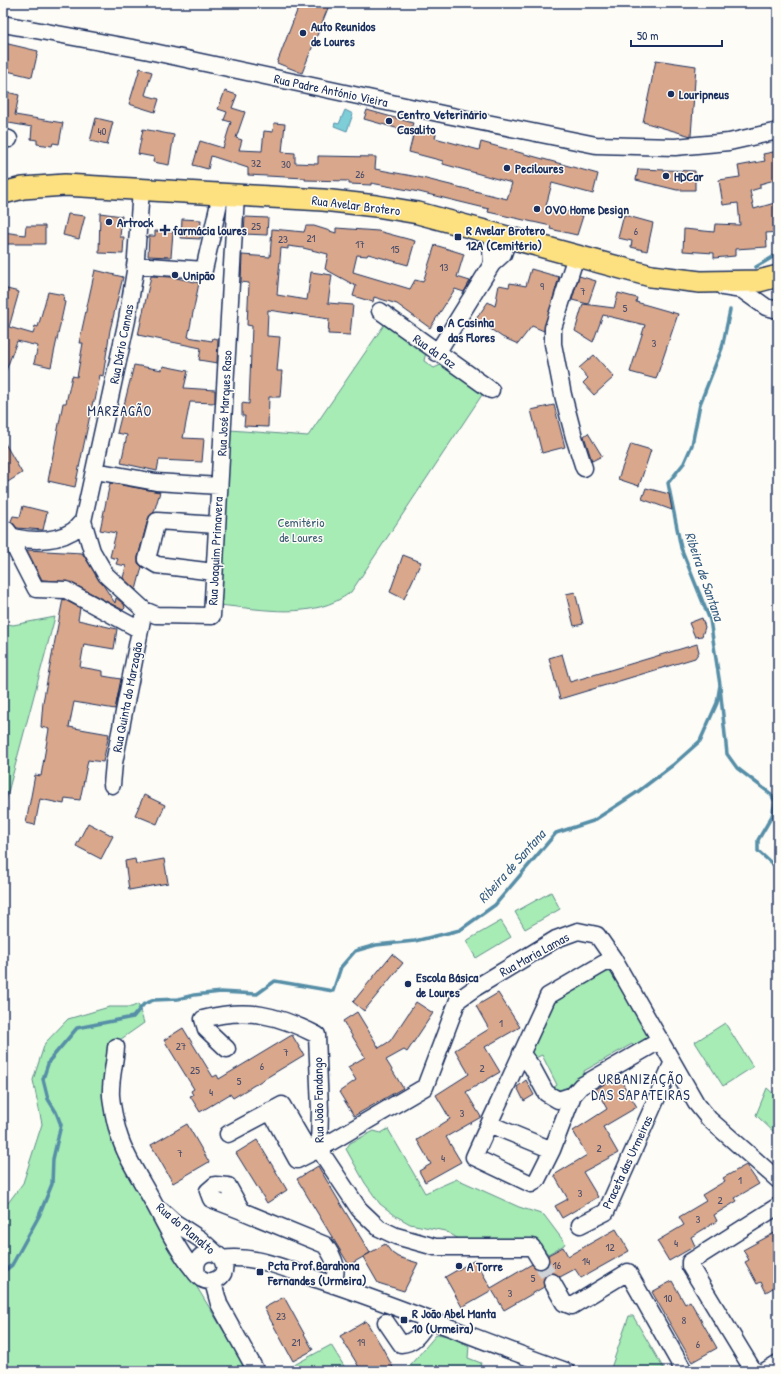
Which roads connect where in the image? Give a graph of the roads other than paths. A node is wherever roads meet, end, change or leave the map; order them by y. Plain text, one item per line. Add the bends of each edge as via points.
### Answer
1 (3, 24) edge
2 (778, 131) edge
3 (141, 190) junction
4 (3, 193) edge
5 (229, 194) junction
6 (503, 236) junction
7 (576, 256) junction
8 (136, 265) junction
9 (772, 280) edge
10 (700, 282) junction
11 (776, 310) edge
12 (380, 311) dead end
13 (437, 353) junction
14 (491, 390) dead end
15 (584, 468) dead end
16 (94, 470) junction
17 (219, 486) junction
18 (83, 521) junction
19 (3, 524) edge
20 (217, 525) junction
21 (8, 536) edge
22 (214, 572) junction
23 (144, 610) junction
24 (212, 616) joint
25 (140, 630) junction
26 (112, 785) dead end
27 (613, 958) junction
28 (661, 1040) junction
29 (116, 1047) dead end
30 (227, 1049) dead end
31 (521, 1053) junction
32 (672, 1064) junction
33 (573, 1095) junction
34 (489, 1124) junction
35 (228, 1134) dead end
36 (552, 1150) junction
37 (315, 1151) junction
38 (778, 1180) edge
39 (153, 1201) junction
40 (778, 1206) edge
41 (242, 1211) dead end
42 (580, 1225) dead end
43 (220, 1258) junction
44 (540, 1260) tunnel mouth
45 (197, 1273) junction
46 (212, 1282) junction
47 (552, 1282) tunnel mouth
48 (333, 1285) junction
49 (429, 1320) junction
50 (386, 1322) dead end
51 (778, 1363) edge
52 (256, 1371) edge
53 (566, 1371) edge
54 (684, 1371) edge
55 (756, 1371) edge
56 (765, 1371) edge

1 - 2 street, Rua Padre António Vieira via 149,51 596,145 675,147 729,142
3 - 4 main road, Rua Avelar Brotero via 65,185 23,188
3 - 5 main road, Rua Avelar Brotero
3 - 8 street, Rua Dário Cannas
5 - 6 main road, Rua Avelar Brotero via 376,206 418,213
5 - 8 street via 204,270
5 - 17 street, Rua José Marques Raso
6 - 7 main road, Rua Avelar Brotero
6 - 13 street via 491,250 492,264
7 - 10 main road, Rua Avelar Brotero via 651,276
7 - 15 street via 553,328 553,344 563,395
8 - 16 street, Rua Dário Cannas via 127,320
9 - 10 main road, Rua Avelar Brotero
9 - 11 street via 766,298
10 - 11 street via 742,290 766,307
12 - 13 street, Rua da Paz
13 - 14 street, Rua da Paz
16 - 17 street via 156,482
16 - 18 street, Rua Dário Cannas
17 - 20 street, Rua Joaquim Primavera
18 - 21 street via 72,532 50,539 27,541
18 - 23 street, Rua Dário Cannas via 92,551 106,575
19 - 21 street
20 - 22 street, Rua Joaquim Primavera
20 - 22 street via 157,521 147,559 157,565
21 - 25 street via 36,589 66,590
22 - 24 street, Rua Joaquim Primavera
23 - 24 street, Rua Dário Cannas via 156,615
23 - 25 street, Rua Quinta do Marzagão
25 - 26 street, Rua Quinta do Marzagão
27 - 28 street, Rua Maria Lamas
27 - 31 street via 548,996
27 - 37 street, Rua Maria Lamas via 597,935 578,931 556,939 475,988 458,1000 425,1087
28 - 32 street, Rua Maria Lamas
28 - 33 street via 581,1086
29 - 39 street, Rua do Planalto via 111,1095 119,1132 134,1167
30 - 37 street, Rua João Fandango via 206,1029 203,1019 221,1014 256,1013 290,1022 318,1035 320,1110
31 - 33 street via 546,1093 558,1100
31 - 34 street
32 - 38 street, Rua Maria Lamas via 700,1108
32 - 42 street, Praceta das Urmeiras via 606,1212
33 - 36 street
34 - 36 street
34 - 36 street via 474,1157 531,1184 537,1180
35 - 37 street via 270,1111 298,1160
37 - 44 street, Rua João Fandango via 359,1209 379,1228 396,1236 434,1247 532,1247
39 - 43 street, Rua do Planalto via 174,1222 200,1239
39 - 45 street, Rua do Planalto via 168,1233
40 - 55 street via 690,1262 690,1266 753,1370
41 - 48 street via 325,1245 332,1253 337,1270
43 - 45 street, Rua do Planalto via 210,1253 201,1256 196,1264
43 - 46 street, Rua do Planalto via 223,1273
43 - 48 street via 252,1260
45 - 46 street, Rua do Planalto via 203,1280
46 - 52 street via 219,1304
47 - 54 street via 564,1303 572,1306 628,1272
48 - 49 street
49 - 50 street via 415,1339 401,1344
49 - 53 street
51 - 56 street

